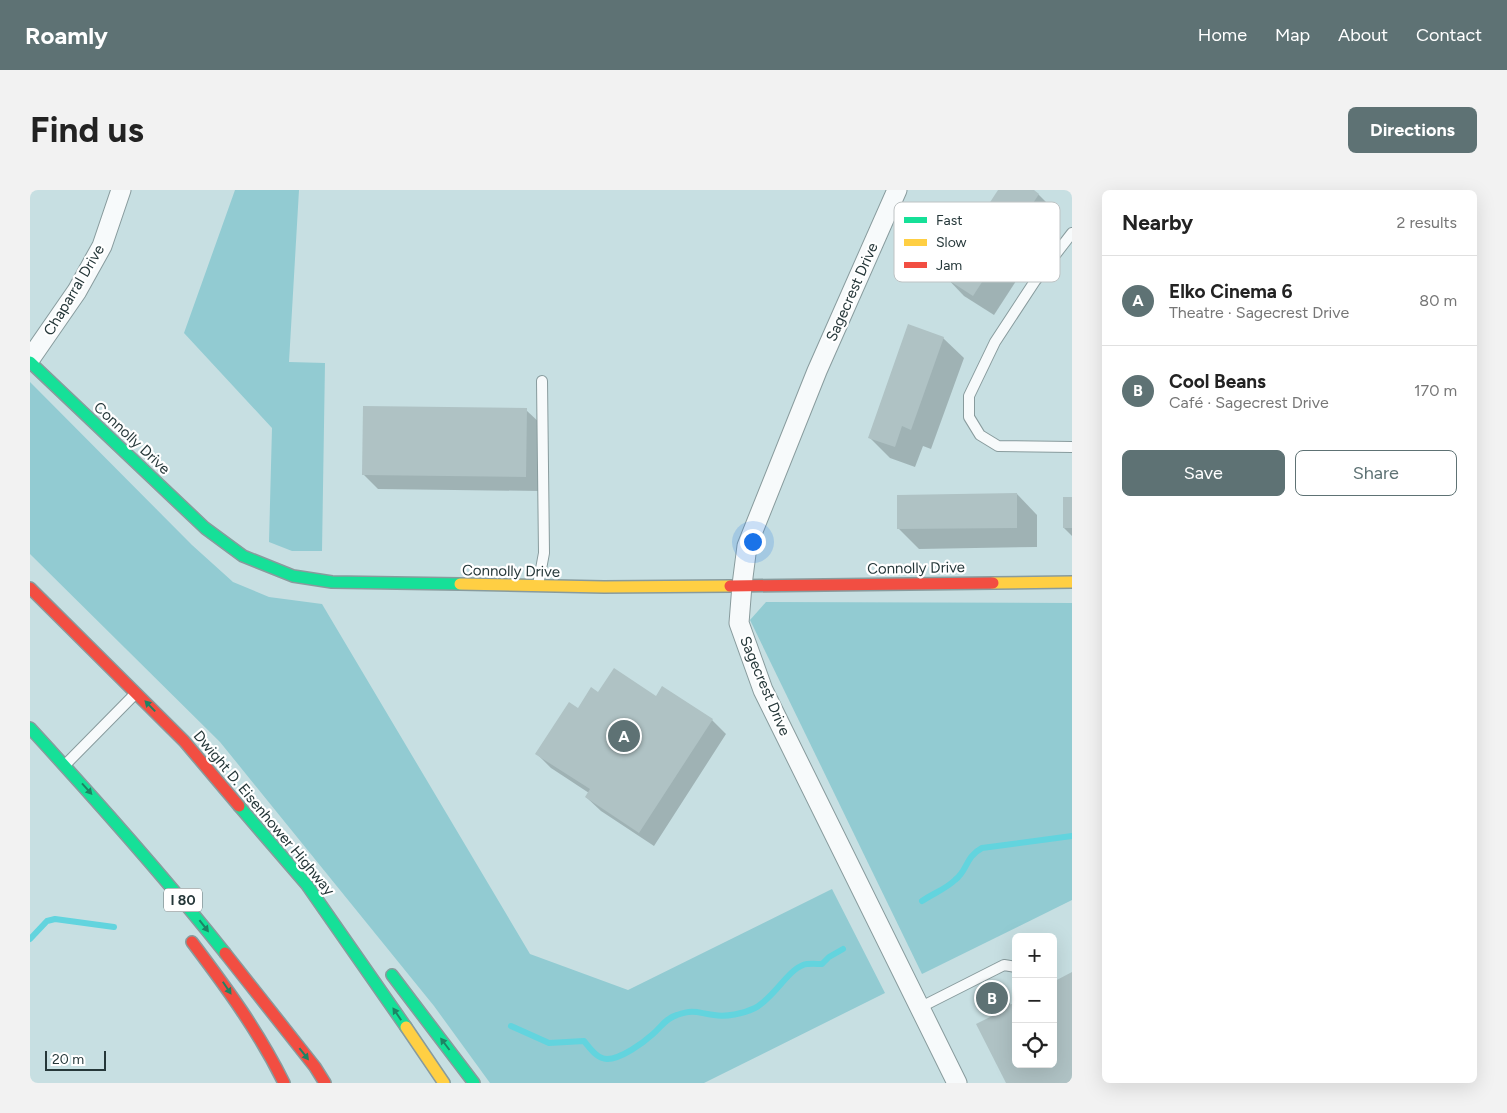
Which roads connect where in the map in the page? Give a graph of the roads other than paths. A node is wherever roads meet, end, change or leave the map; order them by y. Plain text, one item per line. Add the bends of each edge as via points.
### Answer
1 (121, 190) edge
2 (897, 190) edge
3 (1072, 233) edge
4 (1060, 249) edge
5 (1034, 282) edge
6 (30, 361) edge
7 (542, 381) dead end
8 (1072, 447) edge
9 (1072, 582) edge
10 (742, 585) junction
11 (538, 586) junction
12 (30, 588) edge
13 (136, 692) junction
14 (30, 728) edge
15 (184, 741) junction
16 (65, 765) junction
17 (323, 888) dead end
18 (184, 932) dead end
19 (383, 964) dead end
20 (1012, 967) edge
21 (919, 1008) junction
22 (284, 1083) edge
23 (325, 1083) edge
24 (444, 1083) edge
25 (474, 1083) edge
26 (957, 1083) edge

1 - 6 street, Chaparral Drive via 102,246 77,291
2 - 10 street, Sagecrest Drive via 817,371 747,546
3 - 4 lane
5 - 8 lane via 995,342 969,396 969,417 980,435 998,446
6 - 11 main road, Connolly Drive via 205,528 242,556 293,576 332,582
7 - 11 lane via 544,553
9 - 10 main road, Connolly Drive
10 - 11 main road, Connolly Drive
10 - 21 street, Sagecrest Drive via 740,623 763,690
12 - 13 main road, Dwight D. Eisenhower Highway
15 -> 13 main road, Dwight D. Eisenhower Highway
13 - 16 lane
14 - 16 main road, I 80
15 - 17 main road
24 -> 15 main road, Dwight D. Eisenhower Highway via 307,885
16 -> 23 main road, I 80 via 179,895
18 -> 22 main road via 224,984 273,1060
25 -> 19 main road
20 - 21 lane via 1004,966
21 - 26 street, Sagecrest Drive

